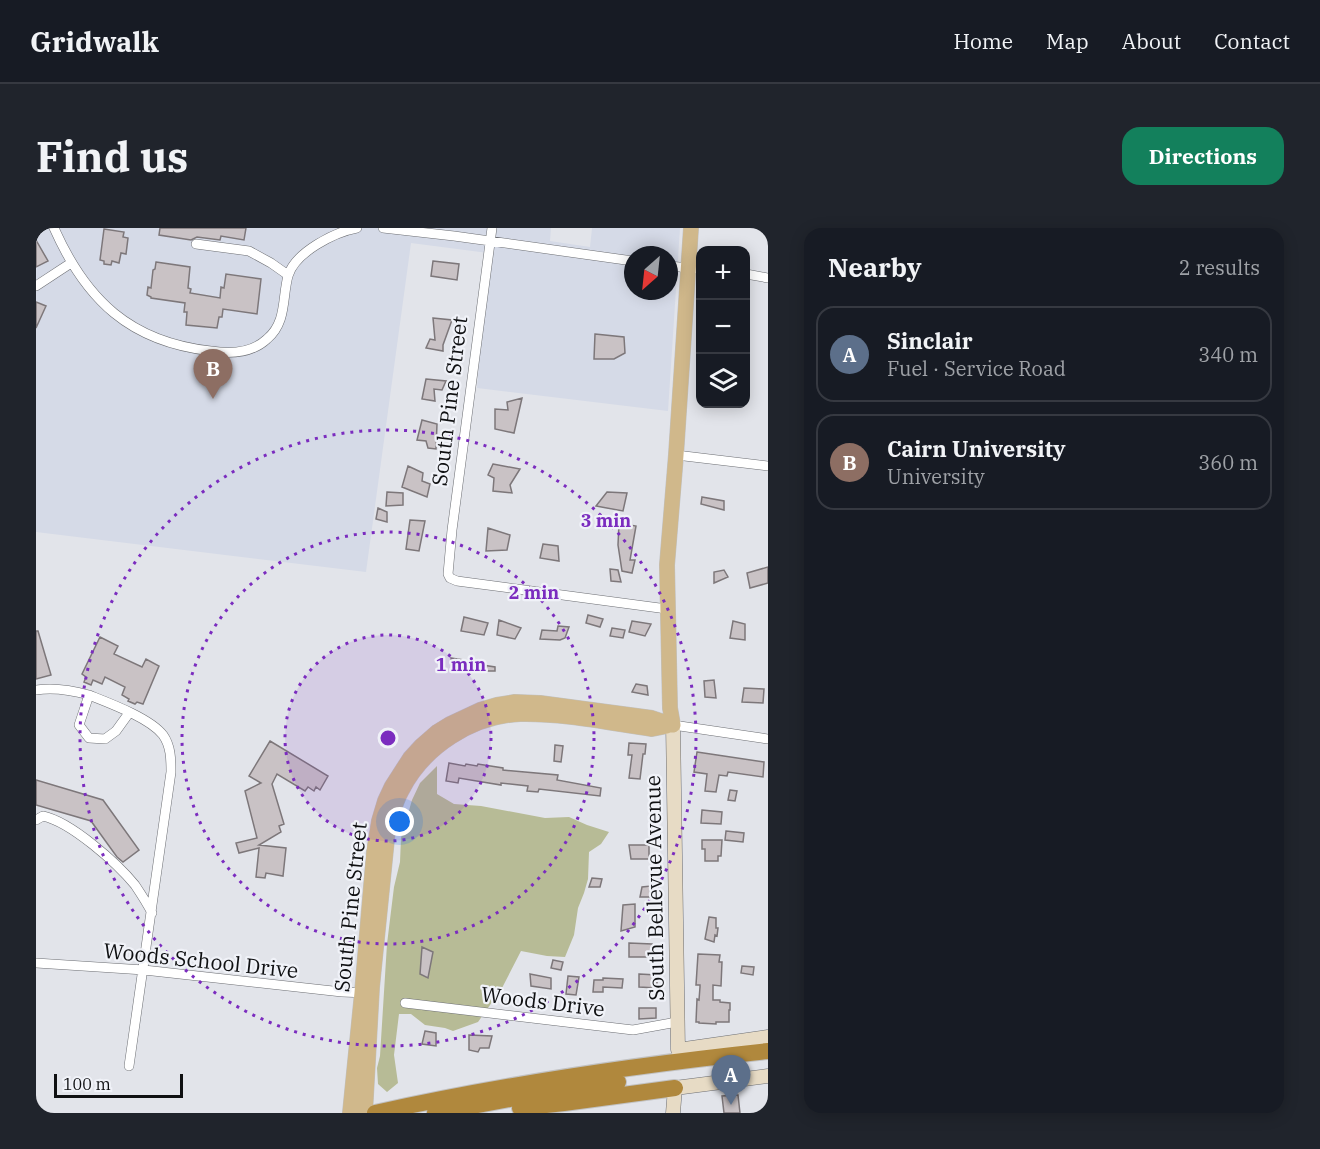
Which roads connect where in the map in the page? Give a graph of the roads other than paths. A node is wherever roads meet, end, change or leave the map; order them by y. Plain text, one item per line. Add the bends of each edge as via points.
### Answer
1 (54, 228) edge
2 (357, 228) edge
3 (383, 228) edge
4 (492, 228) edge
5 (691, 228) edge
6 (490, 241) junction
7 (196, 244) dead end
8 (624, 260) edge
9 (71, 263) junction
10 (678, 267) edge
11 (694, 269) edge
12 (288, 274) junction
13 (750, 275) edge
14 (768, 278) edge
15 (36, 286) edge
16 (676, 455) junction
17 (768, 466) edge
18 (672, 510) junction
19 (667, 609) junction
20 (36, 690) edge
21 (89, 695) junction
22 (129, 713) junction
23 (673, 725) junction
24 (768, 739) edge
25 (36, 820) edge
26 (152, 913) junction
27 (36, 963) edge
28 (144, 970) junction
29 (367, 993) junction
30 (405, 1004) dead end
31 (677, 1022) junction
32 (768, 1037) edge
33 (678, 1050) junction
34 (768, 1051) edge
35 (768, 1062) edge
36 (129, 1066) dead end
37 (768, 1076) edge
38 (518, 1084) junction
39 (675, 1088) junction
40 (359, 1095) junction
41 (440, 1112) edge
42 (350, 1113) edge
43 (365, 1113) edge
44 (375, 1113) edge
45 (673, 1113) edge

1 - 9 street
2 - 12 street via 340,233 302,255
3 - 6 street
4 - 6 street, South Pine Street
5 - 11 main road, South Bellevue Avenue
6 - 8 street
6 - 19 street, South Pine Street via 448,574 457,581
7 - 12 street via 249,251
9 - 12 street via 104,304 142,332 164,342 222,353 258,346 276,330 282,318
9 - 15 street
10 - 11 street
11 - 16 main road, South Bellevue Avenue
13 - 14 street
16 - 17 street
16 - 18 main road, South Bellevue Avenue
18 - 19 main road, South Bellevue Avenue
18 - 23 main road, South Bellevue Avenue via 678,706
19 - 23 main road, South Bellevue Avenue
20 - 21 street
21 - 22 street
21 - 22 street via 79,725 89,738 105,739
22 - 26 street via 163,735 171,759
23 - 24 street
23 - 29 main road, South Pine Street via 641,716 515,702 480,710 437,732 400,772 379,821 372,874
23 - 31 street, South Bellevue Avenue
25 - 26 street via 43,816 60,822 95,847 135,885
26 - 28 street
27 - 28 street, Woods School Drive
28 - 29 street, Woods School Drive
28 - 36 street
29 - 40 main road, South Pine Street
30 - 31 street, Woods Drive via 633,1030
31 - 33 street, South Bellevue Avenue
32 - 33 street
33 - 38 highway via 569,1069
34 - 38 highway
35 - 41 highway via 597,1085
37 - 39 street
38 - 44 highway
39 - 41 highway via 543,1106
39 - 45 street
40 - 42 main road, South Pine Street
40 - 43 main road, South Pine Street

